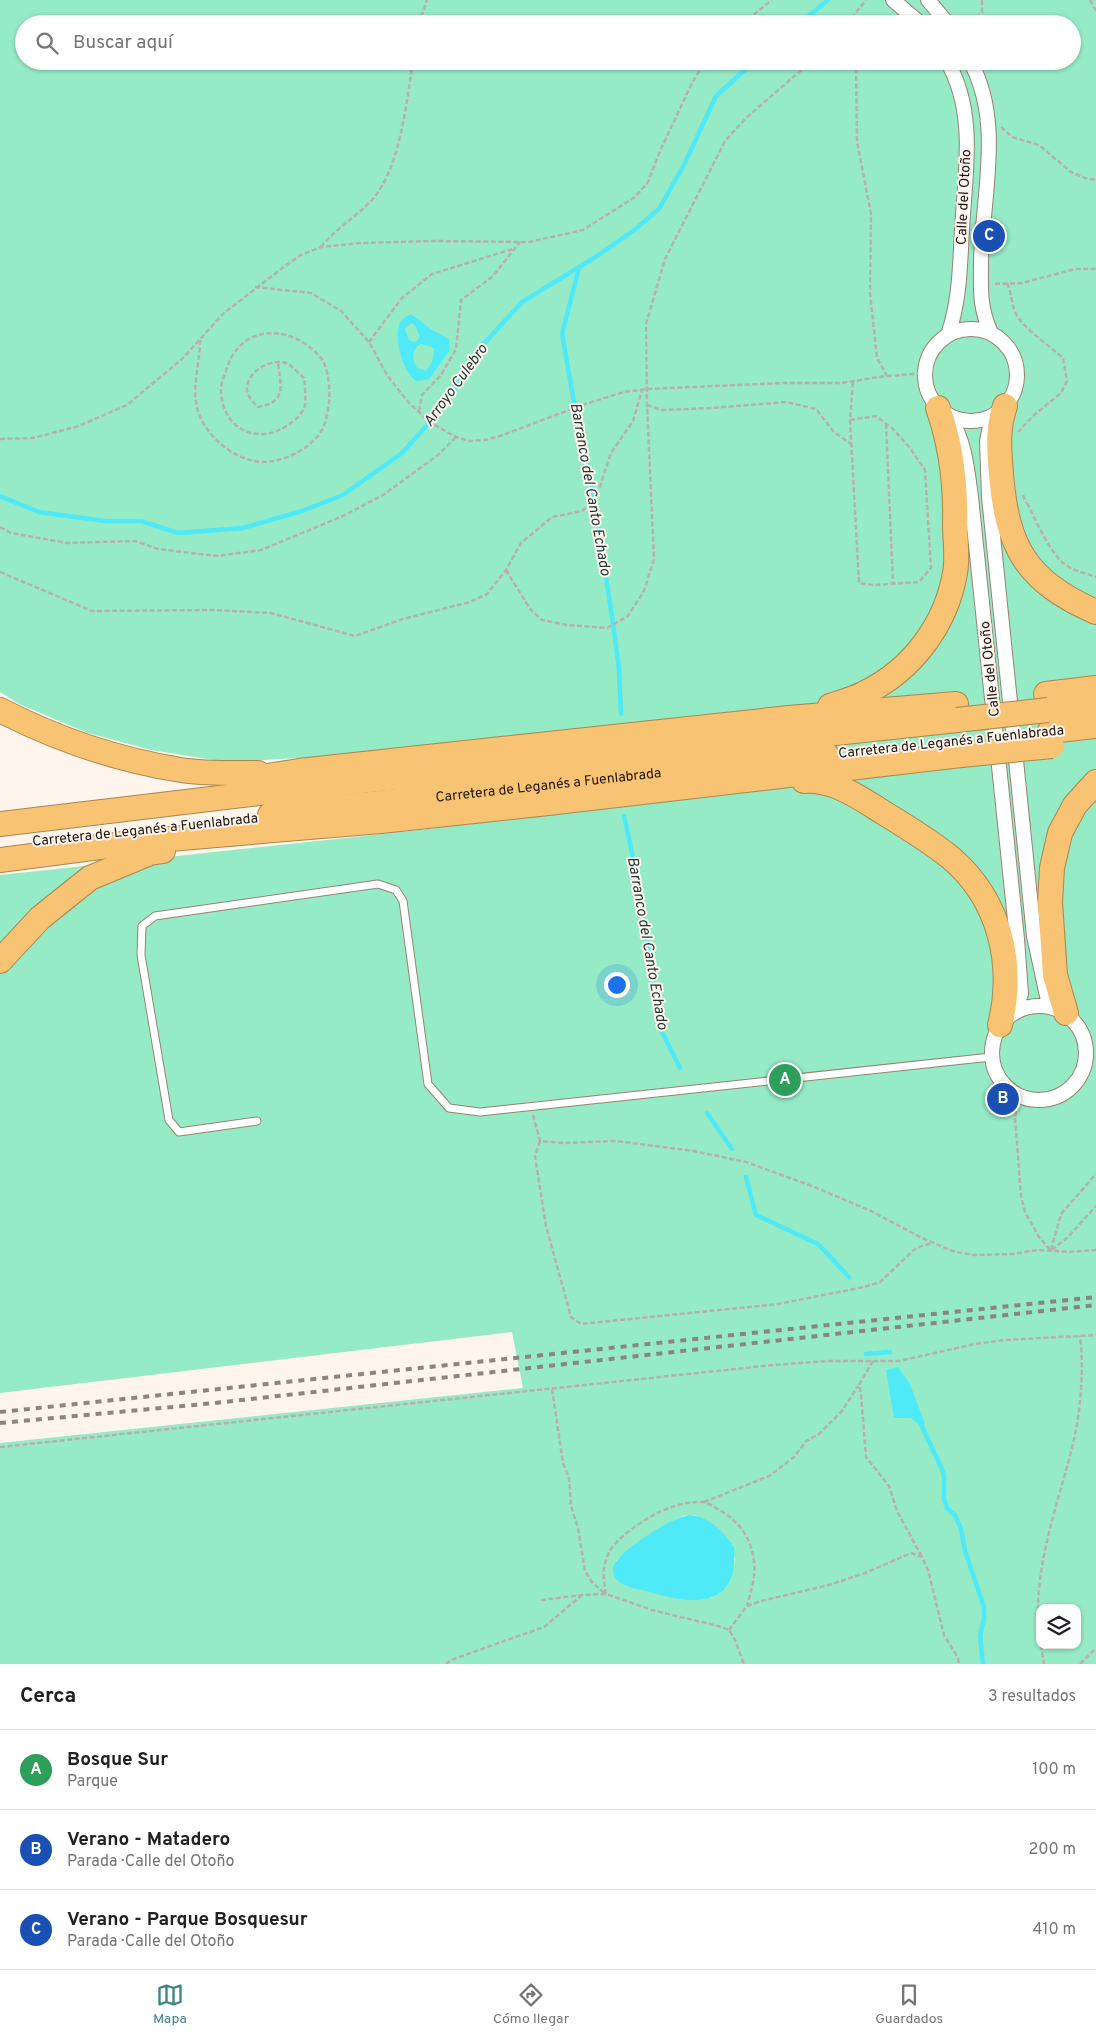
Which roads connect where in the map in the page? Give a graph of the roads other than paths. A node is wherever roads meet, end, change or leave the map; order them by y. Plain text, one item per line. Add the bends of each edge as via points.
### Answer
1 (893, 0) edge
2 (928, 0) edge
3 (911, 15) edge
4 (940, 15) edge
5 (951, 70) edge
6 (974, 70) edge
7 (991, 333) junction
8 (948, 334) junction
9 (999, 411) junction
10 (944, 412) junction
11 (1096, 612) edge
12 (1096, 688) edge
13 (1096, 705) edge
14 (0, 710) edge
15 (789, 718) junction
16 (1049, 720) junction
17 (1096, 726) edge
18 (958, 730) junction
19 (1096, 741) edge
20 (300, 772) junction
21 (1096, 782) edge
22 (548, 803) junction
23 (0, 810) edge
24 (381, 821) junction
25 (0, 824) edge
26 (0, 845) edge
27 (0, 860) edge
28 (0, 961) edge
29 (1057, 1009) junction
30 (1007, 1018) junction
31 (991, 1057) junction
32 (257, 1121) dead end

1 - 3 street
2 - 4 street
5 - 8 street, Calle del Otoño via 964,105 967,157 958,290
6 - 7 street, Calle del Otoño via 983,94 988,125 980,291 983,314
7 - 8 street via 962,329
7 - 9 street via 1012,354 1017,374 1013,394
8 - 10 street via 936,345 925,373 925,382
9 - 10 street via 982,420 968,421
9 - 11 highway via 998,438 1012,491 1009,524 1016,547 1050,588
9 - 29 street, Calle del Otoño via 987,441 989,497 1034,936
10 - 15 highway via 956,498 955,572 943,616 920,651 895,675 865,694
10 - 30 street, Calle del Otoño via 960,435 965,454 1018,938 1021,994
12 - 16 highway
13 - 16 highway
14 - 20 highway via 62,738 138,762 183,771
15 - 18 highway
15 - 20 highway
16 - 17 highway, Carretera de Leganés a Fuenlabrada
16 - 18 highway, Carretera de Leganés a Fuenlabrada, bridge
16 - 18 highway, bridge
16 - 19 highway
18 - 22 highway
18 - 25 highway, Carretera de Leganés a Fuenlabrada via 696,748 378,779
18 - 26 highway, Carretera de Leganés a Fuenlabrada
20 - 23 highway
21 - 29 highway via 1075,805 1060,832 1052,868 1050,902
22 - 24 highway
22 - 30 highway via 807,781 851,792 921,836 952,859 975,884 993,914 1002,941
24 - 27 highway via 146,842
24 - 28 highway via 150,853 90,878 40,918
29 - 30 street via 1032,1005
29 - 31 street via 1083,1033 1087,1054 1082,1075 1071,1089 1042,1101 1019,1096 1001,1082
30 - 31 street via 993,1038
31 - 32 lane via 480,1112 449,1108 428,1084 403,901 396,890 378,884 155,916 142,926 141,955 169,1120 179,1132

